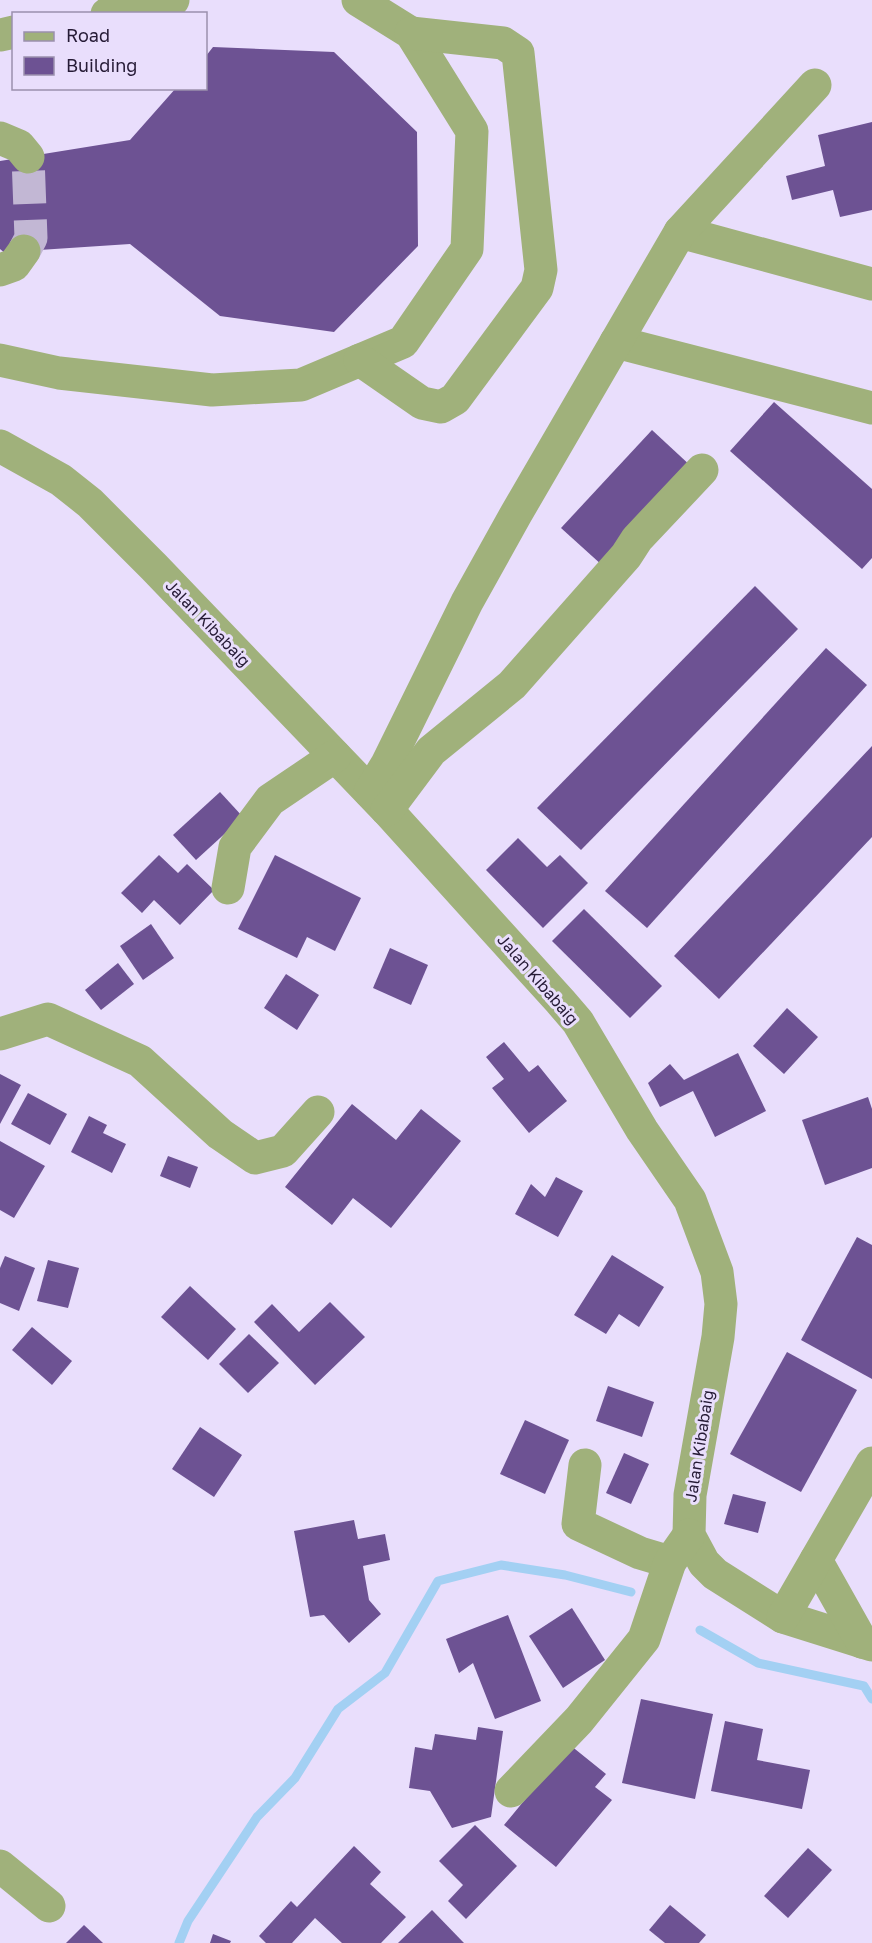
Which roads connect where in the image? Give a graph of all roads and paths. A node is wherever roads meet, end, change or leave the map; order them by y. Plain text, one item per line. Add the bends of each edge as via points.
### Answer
1 (173, 0) edge
2 (358, 0) edge
3 (116, 12) edge
4 (411, 33) junction
5 (815, 85) dead end
6 (0, 138) edge
7 (28, 157) dead end
8 (680, 232) junction
9 (872, 284) edge
10 (616, 342) junction
11 (0, 360) edge
12 (360, 360) junction
13 (872, 408) edge
14 (0, 446) edge
15 (702, 470) dead end
16 (335, 756) junction
17 (379, 801) junction
18 (228, 888) dead end
19 (0, 1034) edge
20 (318, 1112) dead end
21 (872, 1463) edge
22 (585, 1465) dead end
23 (689, 1535) junction
24 (816, 1560) junction
25 (670, 1562) junction
26 (783, 1617) junction
27 (867, 1643) edge
28 (511, 1791) dead end
29 (0, 1866) edge
30 (49, 1906) dead end

1 - 3 street
2 - 4 street
4 - 12 street via 472,131 467,249 403,342
4 - 12 street via 503,43 518,53 541,270 537,288 455,399 441,406 422,403
5 - 8 street
6 - 7 street via 19,146
8 - 9 street
8 - 10 street
10 - 13 street
10 - 17 street via 472,592 387,764
11 - 12 street via 59,373 212,390 301,385
14 - 16 street, Jalan Kibabaig via 61,480 90,503
15 - 17 street via 637,539 512,685 430,751
16 - 17 street, Jalan Kibabaig
16 - 18 street via 270,800 235,848
17 - 23 street, Jalan Kibabaig via 578,1022 642,1130 690,1200 717,1272 721,1304 690,1495
19 - 20 street via 48,1019 140,1061 220,1134 255,1158 284,1151
21 - 24 street
22 - 25 street via 578,1524 640,1553
23 - 25 street
23 - 26 street, Jalan Kibabaig via 704,1563 715,1574
24 - 26 street
24 - 27 street
25 - 28 street via 644,1639 579,1720
26 - 27 street, Jalan Kibabaig
29 - 30 street

